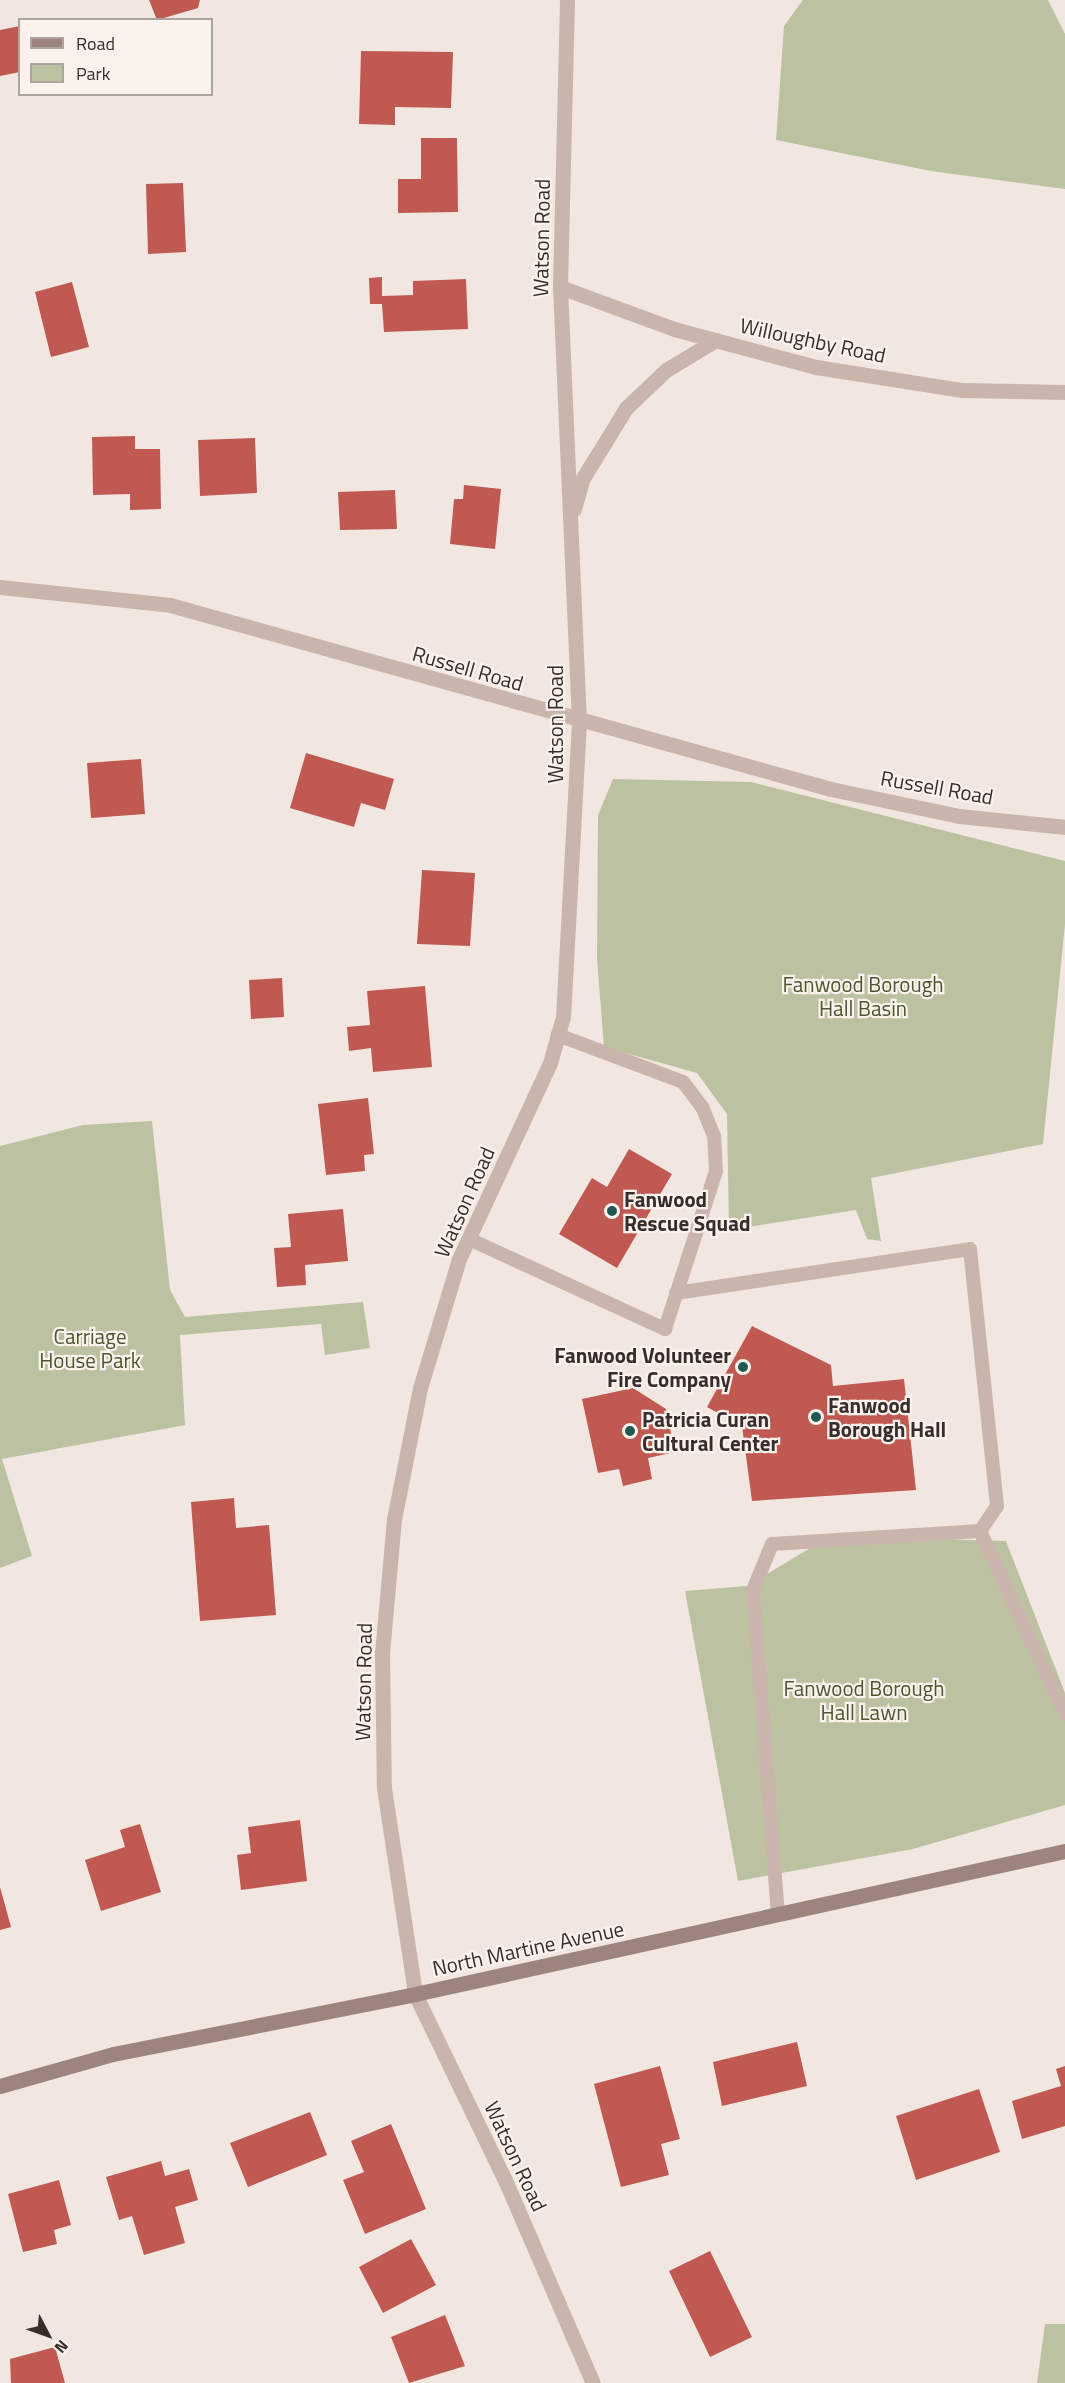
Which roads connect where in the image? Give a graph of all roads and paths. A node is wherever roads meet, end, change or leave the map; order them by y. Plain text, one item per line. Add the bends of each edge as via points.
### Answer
1 (567, 0) edge
2 (560, 287) junction
3 (716, 340) junction
4 (1065, 392) edge
5 (571, 519) junction
6 (0, 587) edge
7 (579, 722) junction
8 (1065, 827) edge
9 (558, 1035) junction
10 (468, 1239) junction
11 (676, 1293) junction
12 (981, 1532) junction
13 (1065, 1714) edge
14 (1065, 1851) edge
15 (778, 1914) junction
16 (415, 1994) junction
17 (0, 2086) edge
18 (593, 2383) edge

1 - 2 street, Watson Road
2 - 3 street, Willoughby Road
2 - 5 street, Watson Road
3 - 4 street, Willoughby Road via 816,367 962,390
3 - 5 street via 666,370 626,408 583,478
5 - 7 street, Watson Road
6 - 7 street, Russell Road via 170,605
7 - 8 street, Russell Road via 729,756 843,791 959,816
7 - 9 street, Watson Road
9 - 10 street, Watson Road
9 - 11 lane via 683,1082 702,1107 714,1136 716,1171
10 - 11 lane via 665,1329
10 - 16 street, Watson Road via 420,1388 394,1519 382,1653 384,1788
11 - 12 lane via 970,1249 997,1506
12 - 13 lane
12 - 15 lane via 772,1544 753,1590
14 - 15 main road, North Martine Avenue
15 - 16 main road, North Martine Avenue
16 - 17 main road, North Martine Avenue via 113,2054
16 - 18 street, Watson Road via 505,2180

